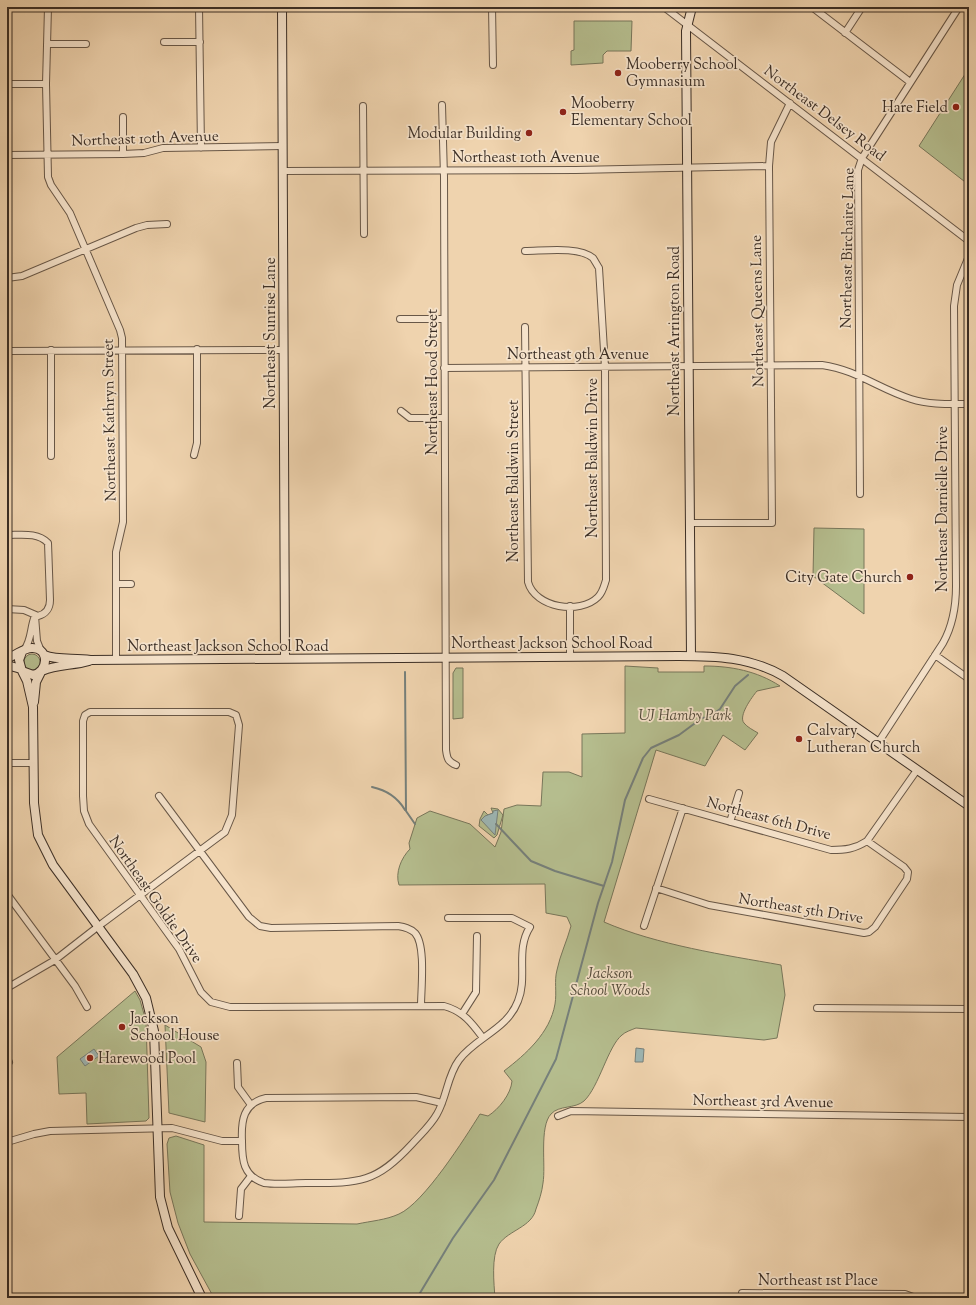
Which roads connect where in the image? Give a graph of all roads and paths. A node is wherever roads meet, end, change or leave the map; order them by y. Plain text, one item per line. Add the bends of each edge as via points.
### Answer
1 (48, 7) edge
2 (199, 7) edge
3 (282, 7) edge
4 (492, 7) edge
5 (664, 7) edge
6 (692, 7) edge
7 (812, 7) edge
8 (862, 7) edge
9 (959, 7) edge
10 (687, 24) junction
11 (845, 32) junction
12 (164, 42) dead end
13 (200, 42) junction
14 (47, 44) junction
15 (86, 44) dead end
16 (492, 65) dead end
17 (910, 82) junction
18 (7, 84) edge
19 (46, 84) junction
20 (790, 103) junction
21 (363, 106) dead end
22 (442, 106) dead end
23 (123, 117) dead end
24 (283, 146) junction
25 (201, 148) junction
26 (47, 154) junction
27 (123, 154) junction
28 (7, 155) edge
29 (862, 158) junction
30 (769, 166) junction
31 (687, 167) junction
32 (444, 170) junction
33 (284, 171) junction
34 (363, 171) junction
35 (167, 224) dead end
36 (364, 234) dead end
37 (969, 241) edge
38 (86, 249) junction
39 (525, 251) dead end
40 (969, 256) edge
41 (7, 278) edge
42 (400, 319) dead end
43 (444, 319) junction
44 (525, 327) dead end
45 (197, 349) junction
46 (51, 350) junction
47 (284, 350) junction
48 (7, 351) edge
49 (122, 351) junction
50 (689, 366) junction
51 (771, 366) junction
52 (605, 367) junction
53 (444, 368) junction
54 (526, 368) junction
55 (859, 375) junction
56 (955, 404) junction
57 (969, 404) edge
58 (401, 411) dead end
59 (444, 418) junction
60 (194, 455) dead end
61 (51, 456) dead end
62 (860, 494) dead end
63 (690, 523) junction
64 (7, 535) edge
65 (116, 584) junction
66 (131, 584) dead end
67 (570, 606) junction
68 (7, 609) edge
69 (35, 616) junction
70 (23, 651) junction
71 (43, 653) junction
72 (935, 655) junction
73 (691, 656) junction
74 (570, 657) junction
75 (7, 658) edge
76 (446, 658) junction
77 (285, 659) junction
78 (90, 660) junction
79 (116, 660) junction
80 (7, 665) edge
81 (21, 670) junction
82 (41, 672) junction
83 (969, 679) edge
84 (33, 706) junction
85 (878, 743) junction
86 (7, 763) edge
87 (33, 763) junction
88 (456, 765) dead end
89 (917, 770) junction
90 (738, 793) dead end
91 (159, 796) dead end
92 (649, 799) dead end
93 (969, 806) edge
94 (683, 808) junction
95 (730, 822) junction
96 (867, 841) junction
97 (200, 852) junction
98 (656, 888) junction
99 (7, 894) edge
100 (140, 896) junction
101 (448, 918) dead end
102 (644, 926) dead end
103 (98, 927) junction
104 (477, 936) dead end
105 (55, 960) junction
106 (7, 988) edge
107 (421, 1006) junction
108 (86, 1007) dead end
109 (817, 1008) dead end
110 (969, 1009) edge
111 (462, 1014) junction
112 (483, 1038) junction
113 (237, 1063) dead end
114 (442, 1103) junction
115 (251, 1105) junction
116 (558, 1116) dead end
117 (969, 1117) edge
118 (157, 1128) junction
119 (242, 1141) junction
120 (7, 1142) edge
121 (251, 1176) junction
122 (239, 1216) dead end
123 (742, 1293) dead end
124 (753, 1295) edge
125 (829, 1296) edge
126 (202, 1298) edge
127 (916, 1298) edge

1 - 14 street, Northeast Kathryn Street
2 - 13 street
3 - 24 street, Northeast Sunrise Lane
4 - 16 street
5 - 10 street, Northeast Delsey Road
6 - 10 street, Northeast Arrington Road
7 - 11 street
8 - 11 street
9 - 17 street, Northeast Birchaire Lane
10 - 20 street, Northeast Delsey Road
10 - 31 street, Northeast Arrington Road
11 - 17 street
12 - 13 street
13 - 25 street
14 - 15 street
14 - 19 street, Northeast Kathryn Street
17 - 29 street, Northeast Birchaire Lane
18 - 19 street
19 - 26 street, Northeast Kathryn Street
20 - 29 street, Northeast Delsey Road
20 - 30 street, Northeast Queens Lane via 771,142
21 - 34 street
22 - 32 street, Northeast Hood Street
23 - 27 street
24 - 25 street, Northeast 10th Avenue
24 - 33 street, Northeast Sunrise Lane
25 - 27 street, Northeast 10th Avenue via 163,148 144,153
26 - 27 street, Northeast 10th Avenue
26 - 28 street, Northeast 10th Avenue
26 - 38 street, Northeast Kathryn Street via 47,170 51,185 70,213
29 - 37 street, Northeast Delsey Road
29 - 55 street, Northeast Birchaire Lane via 858,170
30 - 31 street, Northeast 10th Avenue
30 - 51 street, Northeast Queens Lane
31 - 32 street, Northeast 10th Avenue
31 - 50 street, Northeast Arrington Road
32 - 34 street, Northeast 10th Avenue
32 - 43 street, Northeast Hood Street
33 - 34 street, Northeast 10th Avenue
33 - 47 street, Northeast Sunrise Lane
34 - 36 street
35 - 38 street via 136,228
38 - 41 street via 22,276
38 - 49 street, Northeast Kathryn Street via 120,330
39 - 52 street, Northeast Baldwin Drive via 574,251 593,258 599,268 601,279
40 - 56 street, Northeast Darnielle Drive via 960,275 955,295
42 - 43 street
43 - 53 street, Northeast Hood Street
44 - 54 street, Northeast Baldwin Street
45 - 47 street
45 - 49 street
45 - 60 street via 197,443
46 - 48 street
46 - 49 street
46 - 61 street
47 - 77 street, Northeast Sunrise Lane
49 - 65 street, Northeast Kathryn Street via 123,522 116,548
50 - 51 street, Northeast 9th Avenue
50 - 52 street, Northeast 9th Avenue
50 - 63 street, Northeast Arrington Road
51 - 55 street, Northeast 9th Avenue via 822,365
51 - 63 street, Northeast Queens Lane via 772,523
52 - 54 street, Northeast 9th Avenue
52 - 67 street, Northeast Baldwin Drive via 606,580 602,592 595,600 584,605
53 - 54 street, Northeast 9th Avenue
53 - 59 street, Northeast Hood Street
54 - 67 street, Northeast Baldwin Street via 528,582 533,594 544,602
55 - 56 street, Northeast 9th Avenue via 911,400
55 - 62 street, Northeast Birchaire Lane
56 - 57 street, Northeast 9th Avenue
56 - 72 street, Northeast Darnielle Drive via 956,601 948,634
58 - 59 street via 410,418
59 - 76 street, Northeast Hood Street
63 - 73 street, Northeast Arrington Road
64 - 69 street via 36,536 48,543 49,607 42,615
65 - 66 street
65 - 79 street, Northeast Kathryn Street
67 - 74 street
68 - 69 street via 24,610
69 - 70 street via 29,641
69 - 71 street via 37,641
70 - 71 street via 33,648
70 - 75 street
70 - 81 street via 19,660
71 - 78 street, Northeast Jackson School Road via 56,658
71 - 82 street via 46,664
72 - 83 street
72 - 85 street, Northeast Darnielle Drive
73 - 74 street, Northeast Jackson School Road
73 - 85 street, Northeast Jackson School Road via 733,658 770,669
74 - 76 street, Northeast Jackson School Road
76 - 77 street, Northeast Jackson School Road
76 - 88 street, Northeast Hood Street via 446,750 447,759
77 - 79 street, Northeast Jackson School Road
78 - 79 street, Northeast Jackson School Road
78 - 82 street, Northeast Jackson School Road via 79,664 56,666
80 - 81 street
81 - 82 street via 29,675
81 - 84 street via 28,682
82 - 84 street via 36,682
84 - 87 street
85 - 89 street, Northeast Jackson School Road
86 - 87 street
87 - 103 street via 35,821 40,841 53,865
89 - 93 street, Northeast Jackson School Road
89 - 96 street, Northeast 6th Drive
90 - 95 street
91 - 97 street
92 - 94 street, Northeast 6th Drive
94 - 95 street, Northeast 6th Drive
94 - 98 street
95 - 96 street, Northeast 6th Drive via 831,850 848,850
96 - 98 street, Northeast 5th Drive via 908,872 907,879 869,932 855,932 709,905
97 - 100 street
97 - 100 street, Northeast Goldie Drive via 230,825 239,725 236,715 229,712 94,712 85,715 82,725 83,796 86,818 96,836
97 - 107 street via 249,917 260,926 398,926 411,930 420,941
98 - 102 street
99 - 105 street
100 - 103 street
100 - 107 street, Northeast Goldie Drive via 179,949 201,992 216,1005
101 - 112 street via 512,918 530,927 522,949 521,990 517,1003 504,1022
103 - 105 street
103 - 118 street via 137,980 151,1012
104 - 111 street via 476,992
105 - 106 street
105 - 108 street via 75,986
107 - 111 street, Northeast Goldie Drive via 444,1006
109 - 110 street
111 - 112 street, Northeast Goldie Drive
112 - 114 street via 458,1062
113 - 115 street via 238,1087
114 - 115 street via 420,1097 276,1098 262,1099
114 - 121 street via 430,1124 403,1153 387,1169 370,1177 352,1182 266,1184
115 - 119 street via 243,1118
116 - 117 street, Northeast 3rd Avenue via 571,1112
118 - 119 street via 180,1129 222,1140
118 - 120 street via 50,1131
118 - 126 street via 164,1217
119 - 121 street via 243,1163
121 - 122 street via 241,1189
123 - 124 street, Northeast 1st Place
124 - 125 street, Northeast 1st Place
125 - 127 street, Northeast 1st Place via 905,1294

